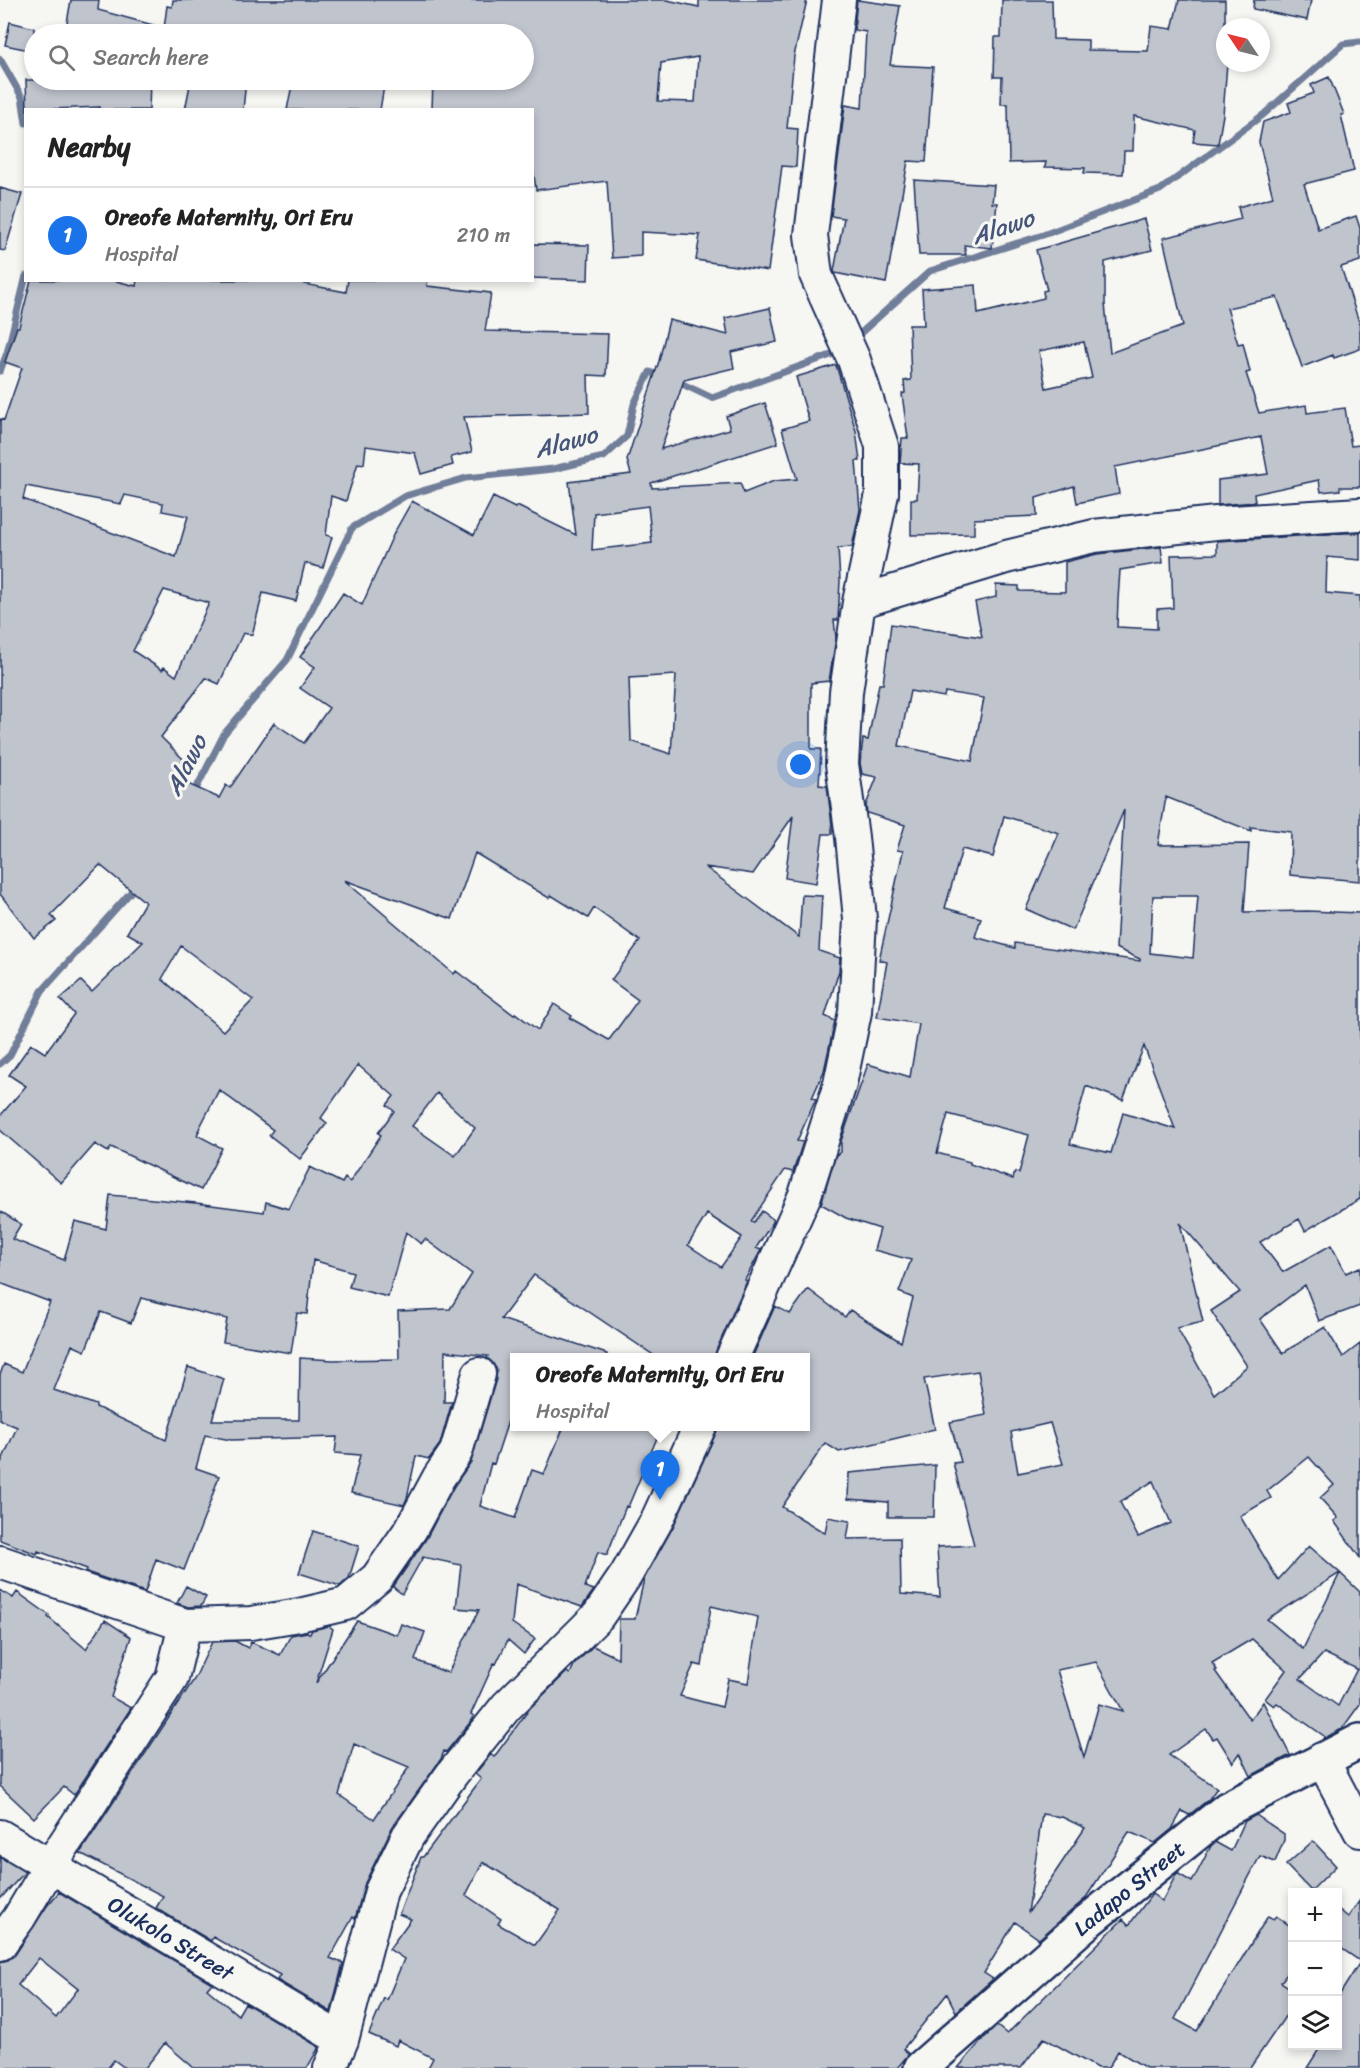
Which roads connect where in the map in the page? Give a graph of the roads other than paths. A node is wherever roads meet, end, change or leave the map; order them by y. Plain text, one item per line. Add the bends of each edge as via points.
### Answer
1 (839, 0) edge
2 (1360, 514) edge
3 (859, 602) junction
4 (734, 1353) edge
5 (479, 1374) dead end
6 (698, 1431) edge
7 (0, 1562) edge
8 (185, 1625) junction
9 (1360, 1740) edge
10 (1322, 1759) junction
11 (1360, 1831) edge
12 (0, 1836) edge
13 (50, 1866) junction
14 (0, 1944) edge
15 (342, 2040) junction
16 (330, 2068) edge
17 (921, 2068) edge

1 - 3 street via 811,235 816,275 854,360 882,446 882,494
2 - 3 street via 1237,521 1094,536 1006,557
3 - 4 street via 846,692 842,764 860,919 855,1012 840,1084 805,1195
5 - 8 street via 456,1452 411,1530 377,1578 346,1604 251,1623
6 - 15 street via 657,1520 598,1616 506,1707 408,1836 381,1891
7 - 8 street
8 - 13 street via 172,1678
9 - 10 main road, Ladapo Street
10 - 11 street
10 - 17 main road, Ladapo Street via 1227,1809 1089,1920
12 - 13 street, Olukolo Street
13 - 14 street
13 - 15 street, Olukolo Street
15 - 16 street

